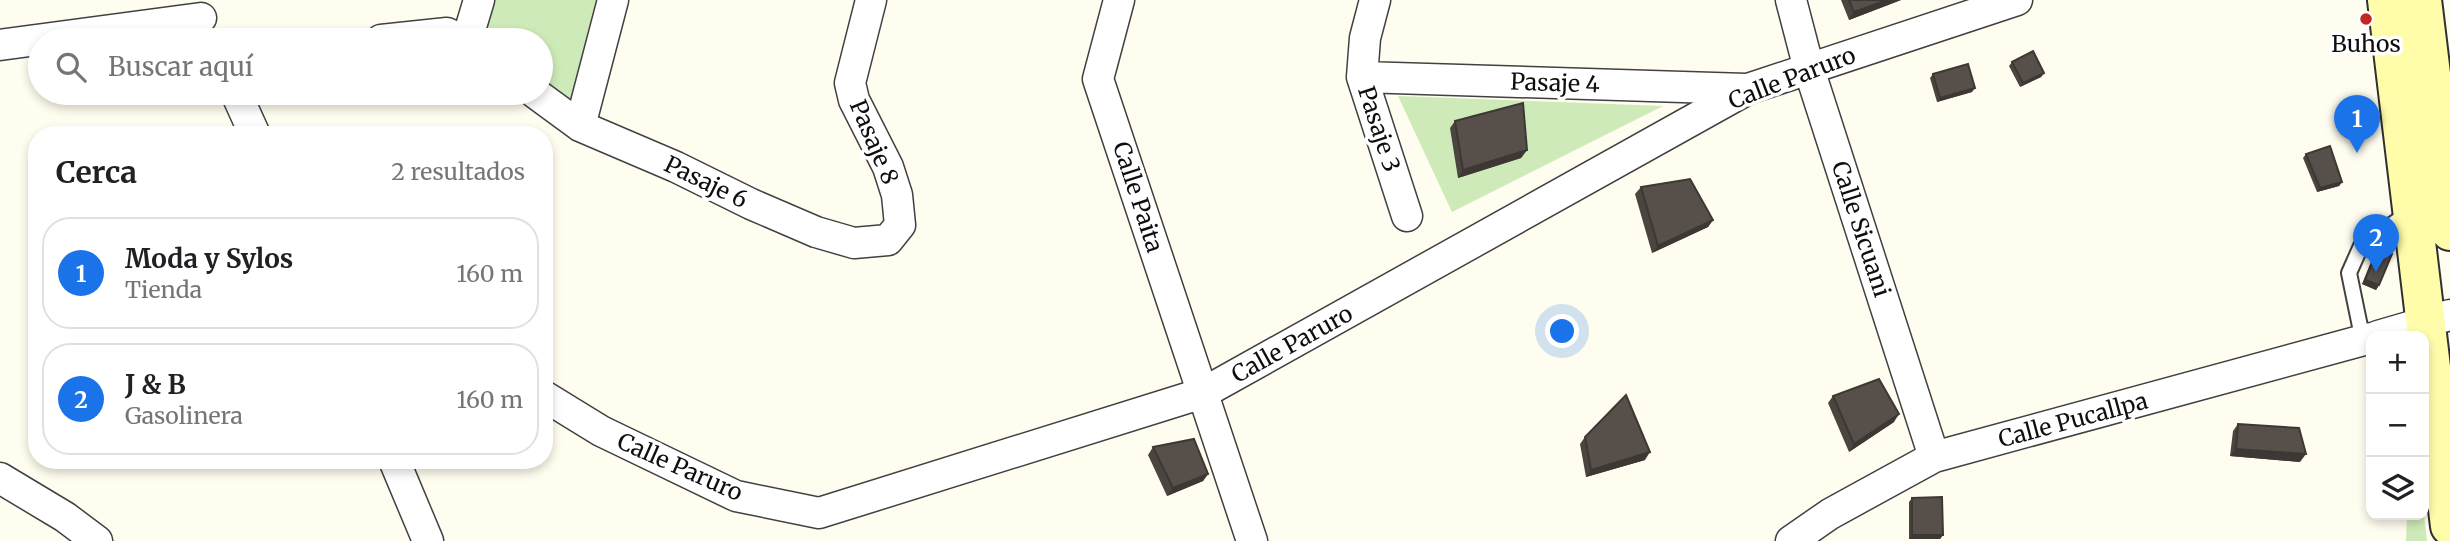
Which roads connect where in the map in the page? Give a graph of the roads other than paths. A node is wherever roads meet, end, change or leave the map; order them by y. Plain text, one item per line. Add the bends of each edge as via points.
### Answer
1 (479, 0) edge
2 (613, 0) edge
3 (871, 0) edge
4 (1119, 0) edge
5 (1375, 0) edge
6 (1791, 0) edge
7 (2017, 0) edge
8 (2399, 0) edge
9 (202, 19) edge
10 (132, 28) edge
11 (471, 28) edge
12 (28, 41) edge
13 (0, 45) edge
14 (1809, 69) junction
15 (1362, 77) junction
16 (1748, 89) junction
17 (241, 105) edge
18 (551, 105) edge
19 (251, 126) edge
20 (580, 126) junction
21 (2413, 209) junction
22 (1407, 216) dead end
23 (2450, 231) edge
24 (888, 240) joint
25 (2438, 317) edge
26 (2368, 331) edge
27 (2395, 331) edge
28 (2366, 340) edge
29 (1203, 393) junction
30 (553, 402) edge
31 (1934, 457) junction
32 (398, 469) edge
33 (0, 478) edge
34 (2450, 526) edge
35 (97, 541) edge
36 (428, 541) edge
37 (1252, 541) edge
38 (1791, 541) edge

1 - 11 street
2 - 20 street
3 - 24 street, Pasaje 8 via 850,83 897,195 900,225
4 - 29 street, Calle Paita via 1098,79
5 - 15 street, Pasaje 3 via 1365,38
6 - 14 street, Calle Sicuani
7 - 14 street, Calle Paruro
8 - 21 main road
8 - 23 main road
9 - 10 street
12 - 13 street
14 - 16 street, Calle Paruro
14 - 31 street, Calle Sicuani
15 - 16 street, Pasaje 4
15 - 22 street, Pasaje 3
16 - 29 street, Calle Paruro
17 - 19 street
18 - 20 street, Pasaje 6
20 - 24 street, Pasaje 6 via 816,232 854,243
21 - 25 main road
21 - 26 lane via 2361,246 2348,273
25 - 27 street, Calle Pucallpa
25 - 34 main road
28 - 31 street, Calle Pucallpa
29 - 30 street, Calle Paruro via 818,513 736,496 601,431
29 - 37 street, Calle Paita
31 - 38 street, Calle Pucallpa via 1830,514
32 - 36 street
33 - 35 street

